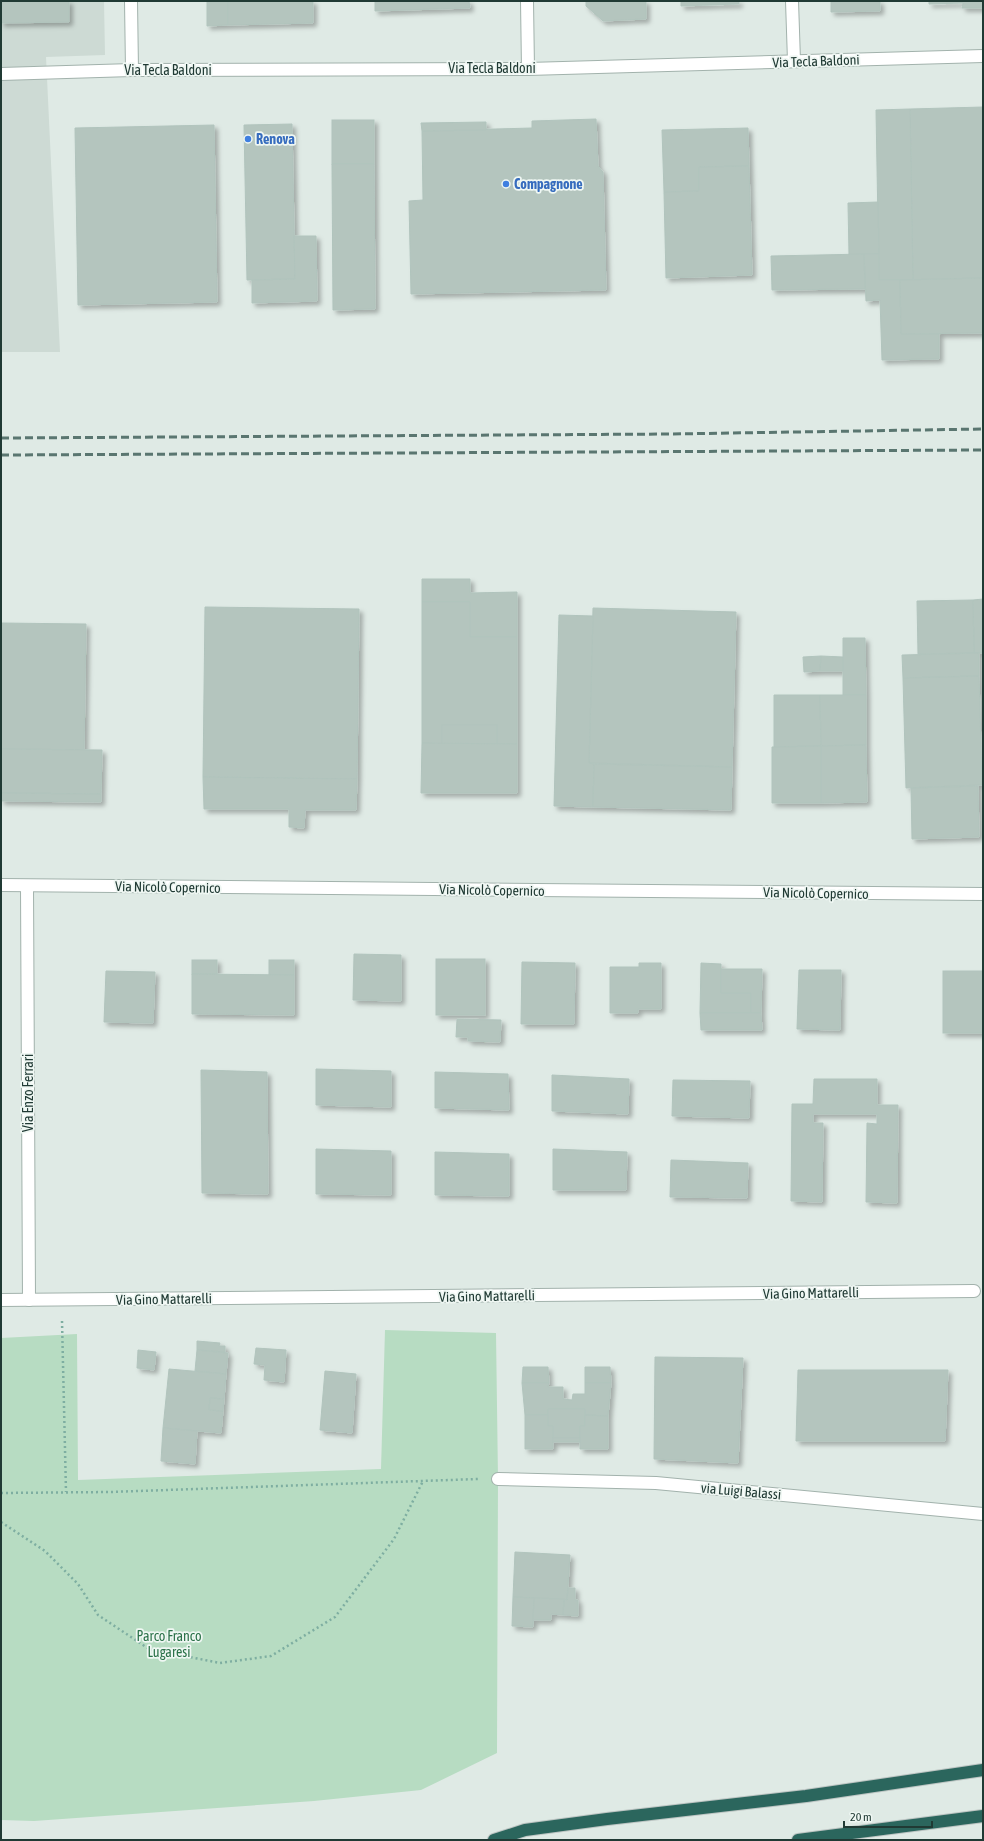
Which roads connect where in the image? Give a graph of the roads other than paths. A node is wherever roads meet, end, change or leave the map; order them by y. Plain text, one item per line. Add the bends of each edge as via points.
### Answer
1 (131, 1) edge
2 (528, 1) edge
3 (792, 1) edge
4 (983, 56) edge
5 (794, 61) junction
6 (528, 68) junction
7 (132, 70) junction
8 (1, 74) edge
9 (1, 885) edge
10 (27, 886) junction
11 (983, 894) edge
12 (974, 1291) dead end
13 (1, 1300) edge
14 (29, 1300) junction
15 (498, 1478) road end
16 (983, 1514) edge
17 (983, 1770) edge
18 (983, 1816) edge
19 (494, 1840) edge
20 (798, 1840) edge

1 - 7 street
2 - 6 street
3 - 5 street
4 - 5 street, Via Tecla Baldoni
5 - 6 street, Via Tecla Baldoni
6 - 7 street, Via Tecla Baldoni
7 - 8 street, Via Tecla Baldoni
9 - 10 street, Via Nicolò Copernico
10 - 11 street, Via Nicolò Copernico
10 - 14 street, Via Enzo Ferrari
12 - 14 street, Via Gino Mattarelli
13 - 14 street, Via Gino Mattarelli
15 - 16 street, via Luigi Balassi via 656,1483
17 - 19 highway via 806,1796 607,1818 525,1830
18 - 20 highway

